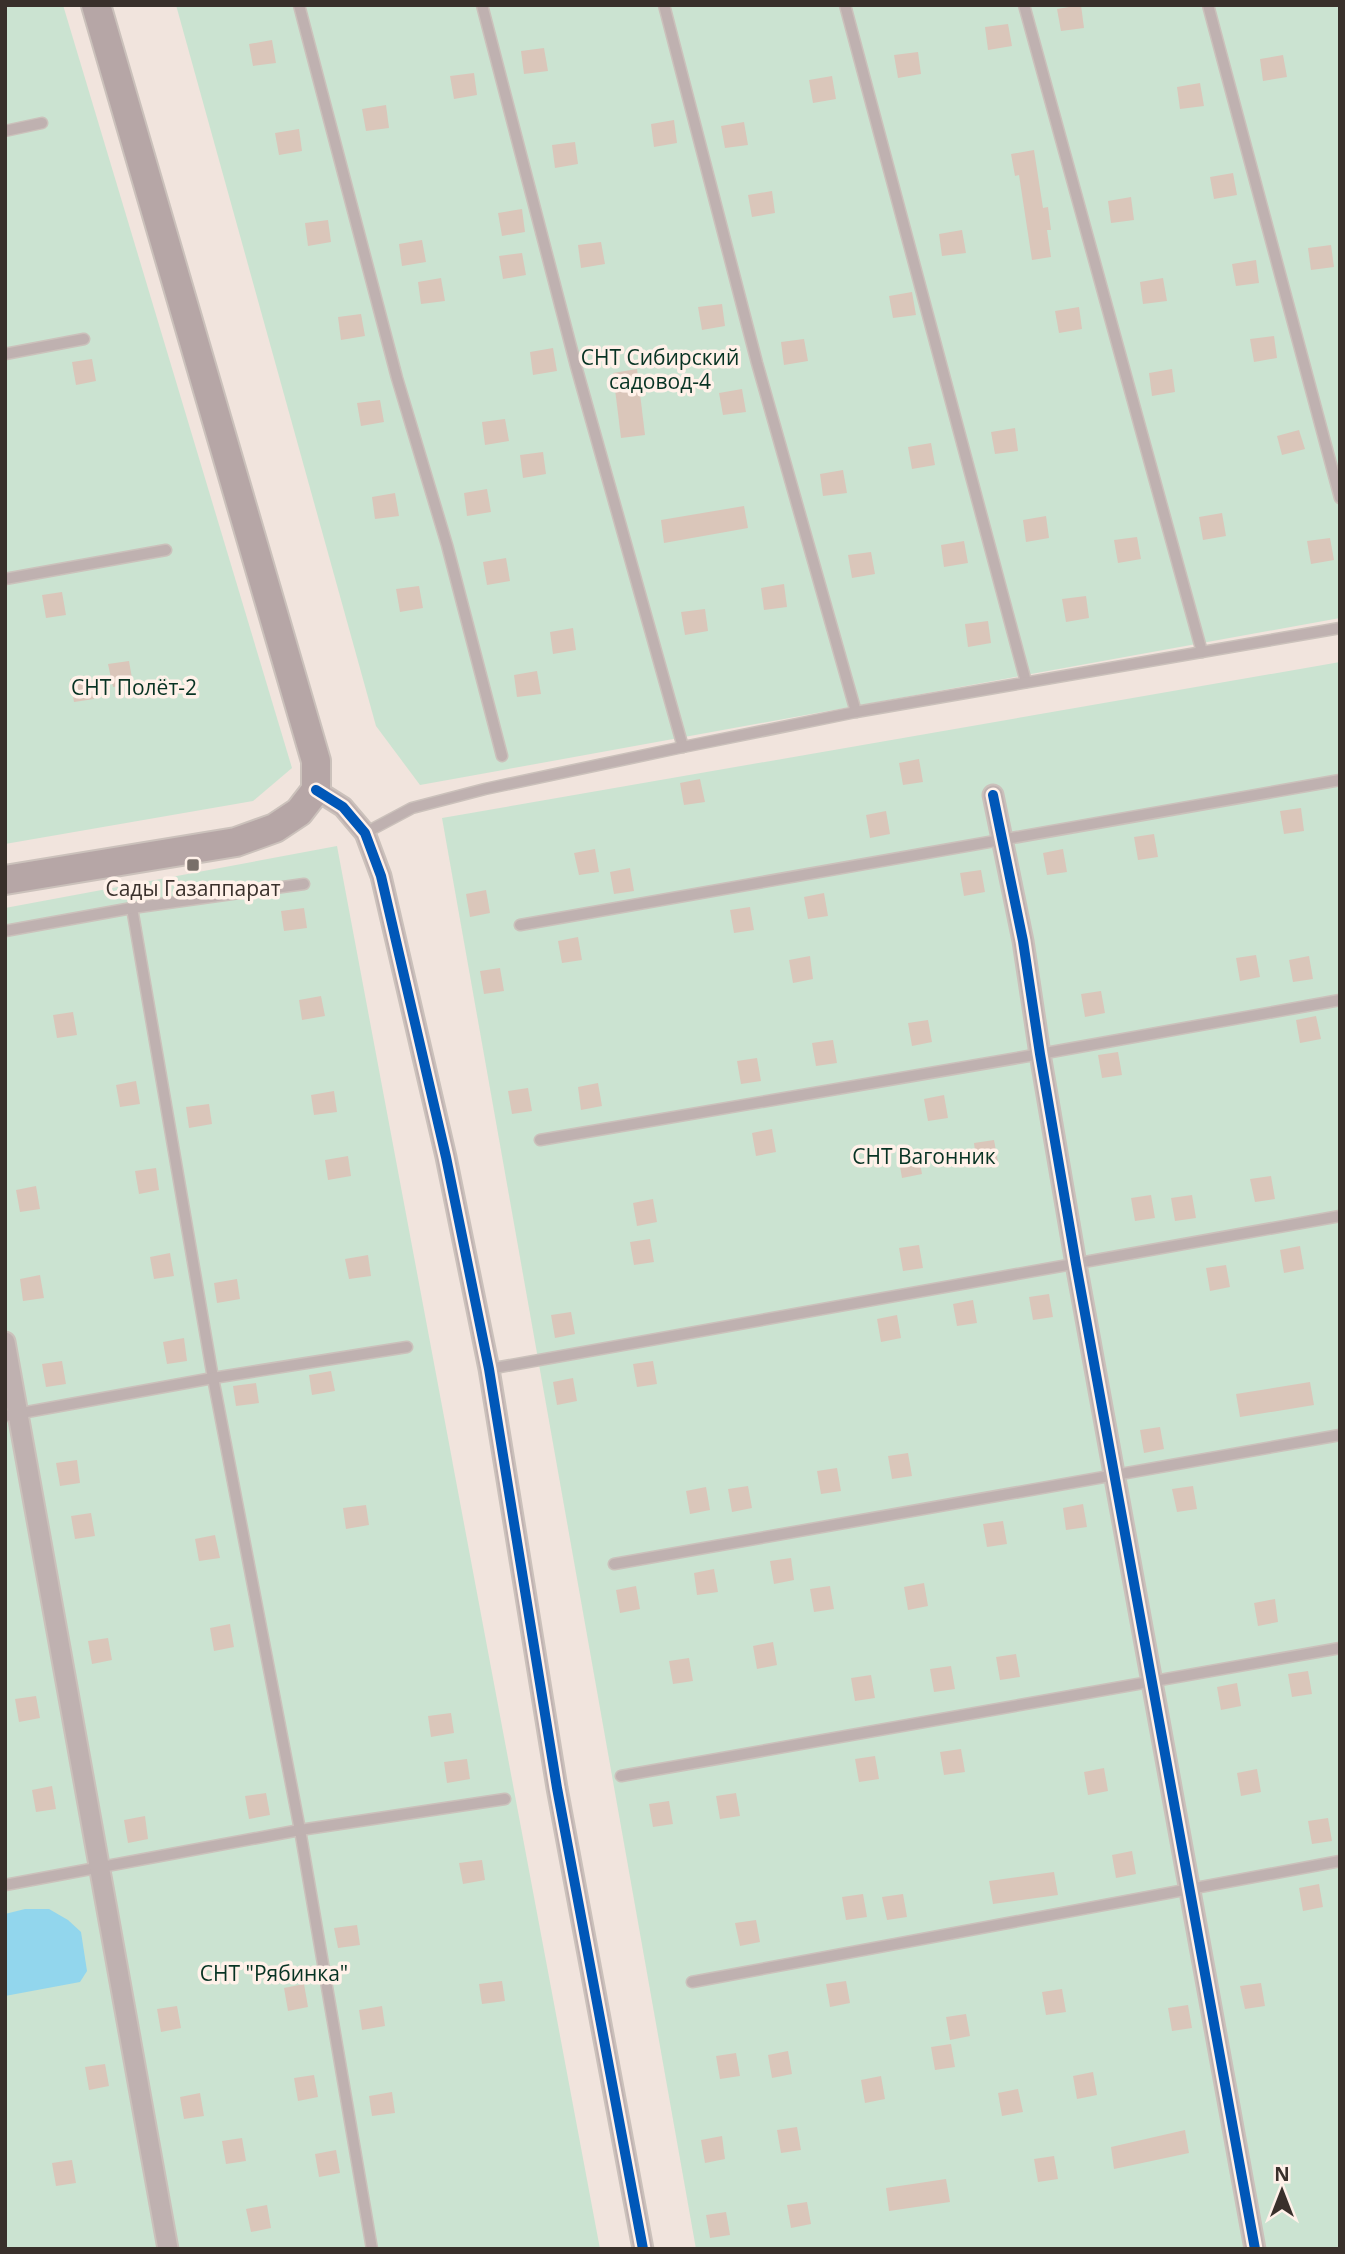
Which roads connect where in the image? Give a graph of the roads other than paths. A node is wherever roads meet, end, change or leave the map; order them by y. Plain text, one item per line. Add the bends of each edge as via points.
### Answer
1 (96, 5) edge
2 (299, 5) edge
3 (482, 5) edge
4 (664, 5) edge
5 (845, 5) edge
6 (1024, 5) edge
7 (1208, 5) edge
8 (42, 123) dead end
9 (5, 131) edge
10 (84, 339) dead end
11 (5, 354) edge
12 (1340, 498) edge
13 (166, 550) dead end
14 (5, 579) edge
15 (1340, 628) edge
16 (1202, 652) junction
17 (1026, 682) junction
18 (856, 712) junction
19 (683, 747) junction
20 (502, 757) dead end
21 (1340, 780) edge
22 (316, 790) junction
23 (993, 795) dead end
24 (365, 833) junction
25 (1002, 838) junction
26 (5, 880) edge
27 (304, 884) dead end
28 (132, 908) junction
29 (520, 925) dead end
30 (5, 931) edge
31 (1340, 1000) edge
32 (1040, 1054) junction
33 (540, 1140) dead end
34 (1340, 1216) edge
35 (1076, 1264) junction
36 (5, 1342) edge
37 (407, 1347) dead end
38 (489, 1369) junction
39 (213, 1378) junction
40 (11, 1414) edge
41 (1340, 1434) edge
42 (1114, 1475) junction
43 (614, 1564) dead end
44 (1340, 1648) edge
45 (1151, 1682) junction
46 (621, 1776) dead end
47 (505, 1799) dead end
48 (300, 1830) junction
49 (1340, 1861) edge
50 (98, 1867) junction
51 (5, 1885) edge
52 (1189, 1888) junction
53 (692, 1982) dead end
54 (168, 2249) edge
55 (372, 2249) edge
56 (643, 2249) edge
57 (1255, 2249) edge

1 - 22 street via 316,761
2 - 20 lane
3 - 19 lane via 576,366
4 - 18 lane via 757,363
5 - 17 lane
6 - 16 lane
7 - 12 lane
8 - 9 lane
10 - 11 lane
13 - 14 lane
15 - 16 lane
16 - 17 lane
17 - 18 lane
18 - 19 lane
19 - 24 lane via 412,808
21 - 25 lane
22 - 24 street via 343,807
22 - 26 street via 299,812 275,828 236,842
23 - 25 street
24 - 38 street via 381,876 437,1117
25 - 29 lane
25 - 32 street
27 - 28 lane
28 - 30 lane
28 - 39 lane
31 - 32 lane
32 - 33 lane
32 - 35 street
34 - 35 lane
35 - 38 lane
35 - 42 street
36 - 40 street
37 - 39 lane
38 - 56 street via 557,1788
39 - 40 lane
39 - 48 lane
40 - 50 street
41 - 42 lane
42 - 43 lane
42 - 45 street
44 - 45 lane
45 - 46 lane
45 - 52 street
47 - 48 lane
48 - 50 lane
48 - 55 lane
49 - 52 lane
50 - 51 lane
50 - 54 street
52 - 53 lane
52 - 57 street

